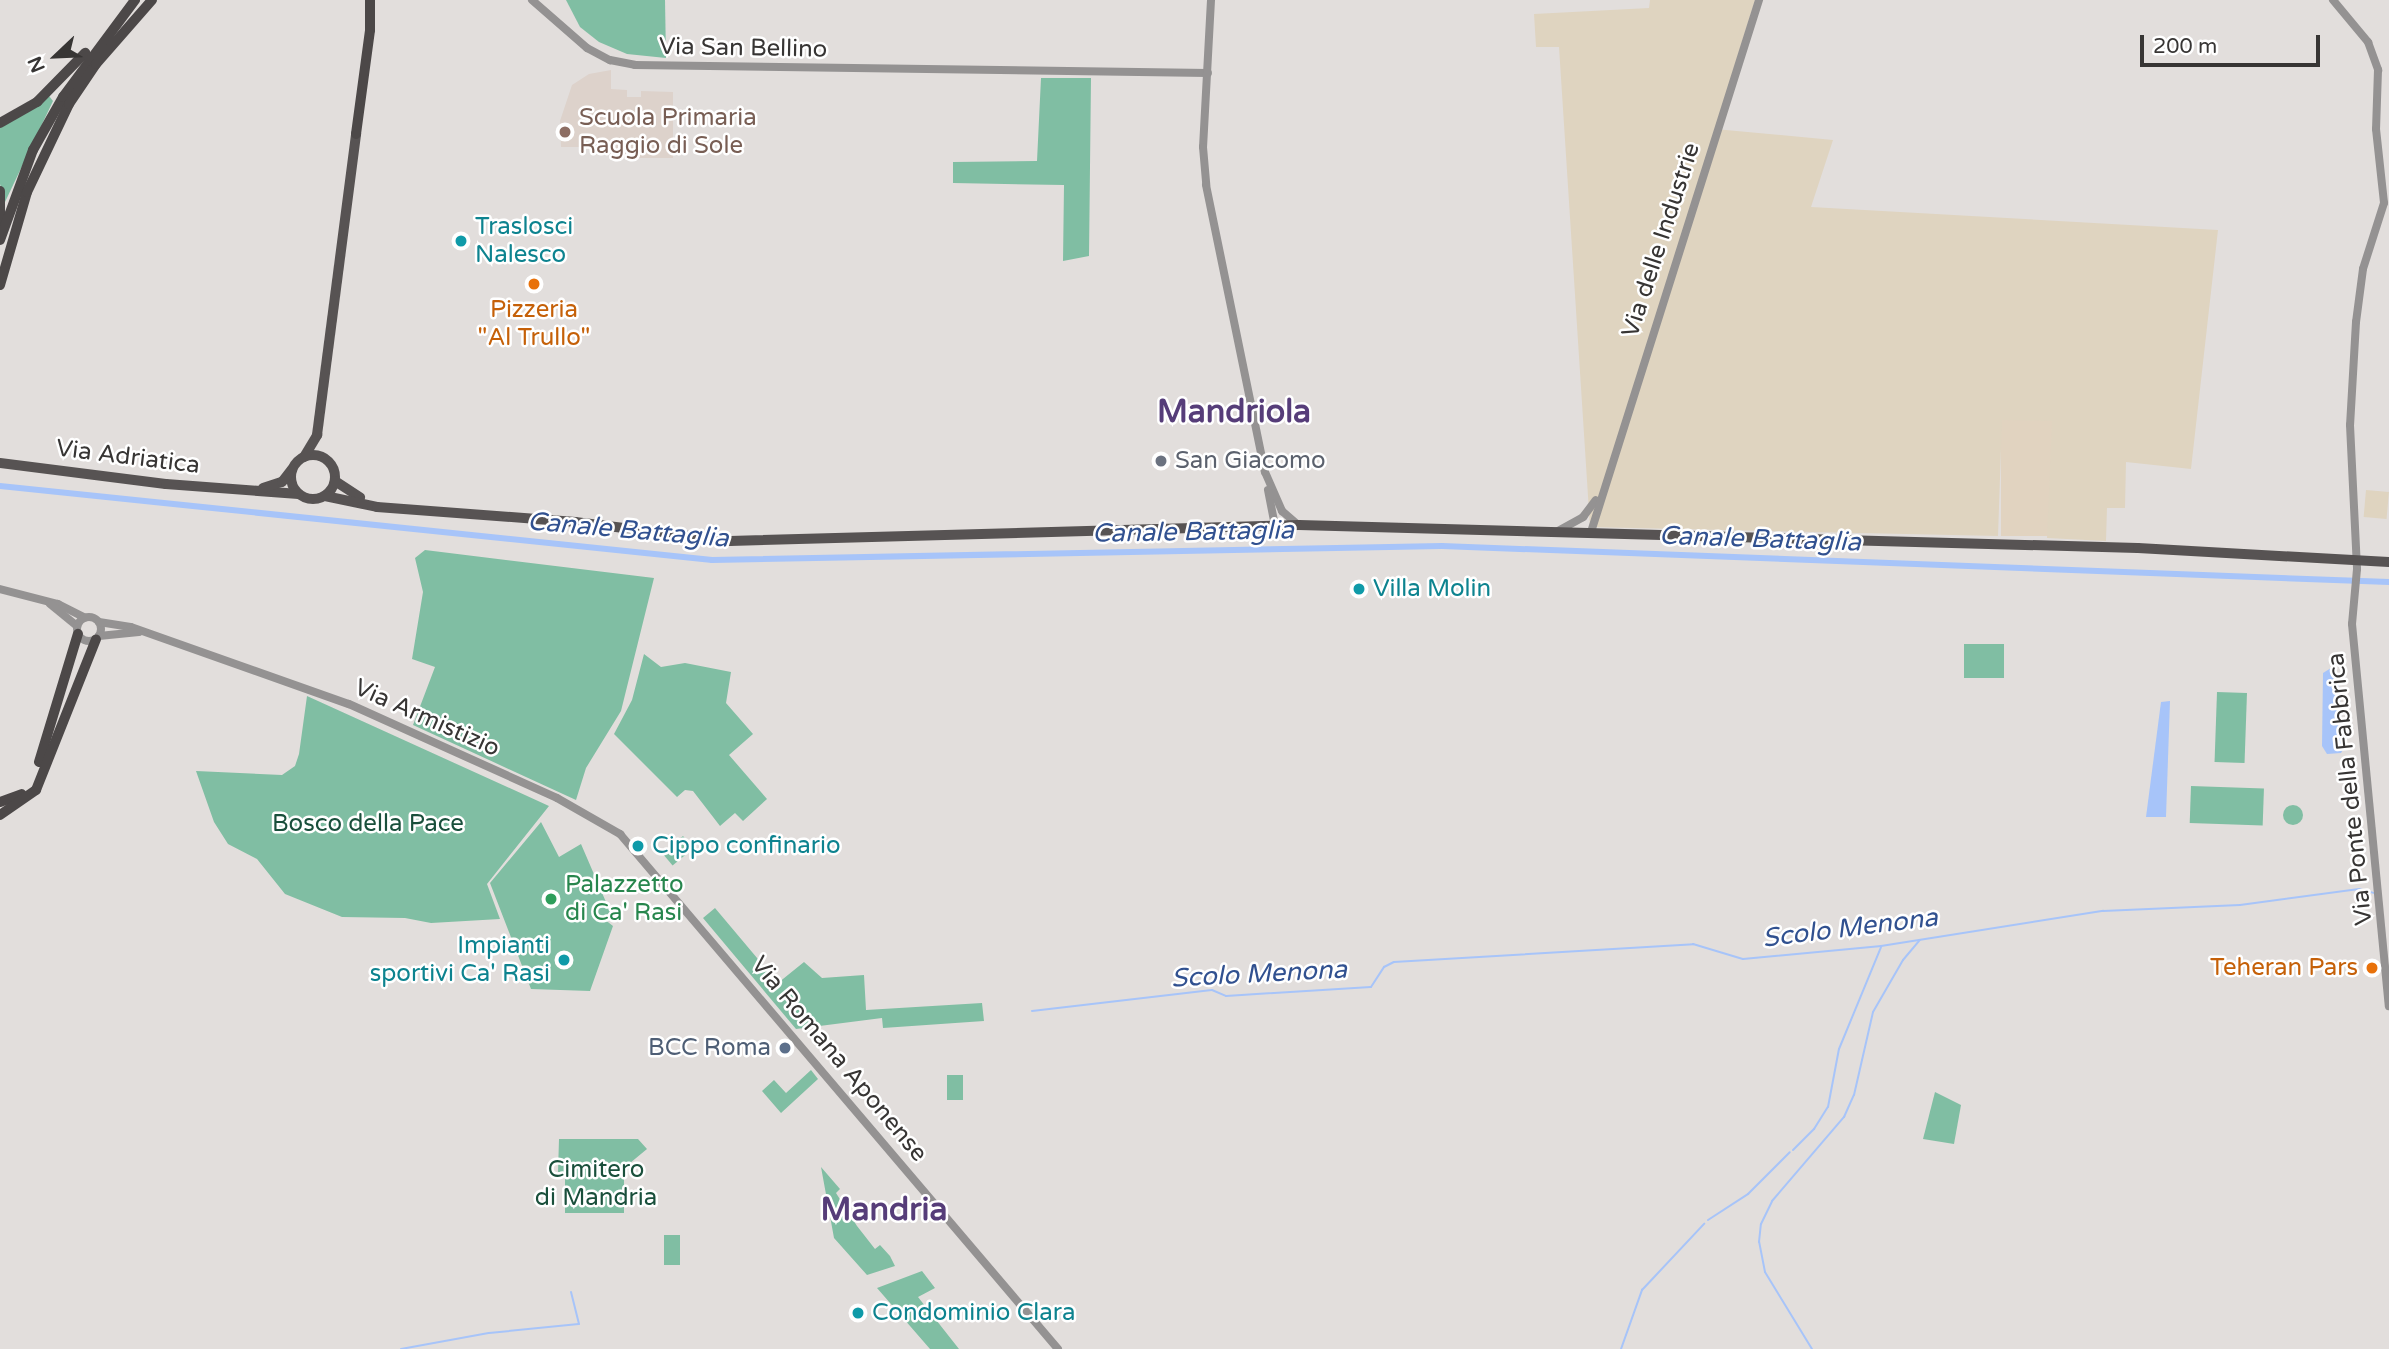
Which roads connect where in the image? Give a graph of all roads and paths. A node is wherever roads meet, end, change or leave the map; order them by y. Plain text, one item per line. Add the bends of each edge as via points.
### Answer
1 (134, 0) edge
2 (152, 0) edge
3 (368, 0) edge
4 (533, 0) edge
5 (1211, 0) edge
6 (1759, 0) edge
7 (2333, 0) edge
8 (1208, 73) junction
9 (0, 123) edge
10 (356, 134) joint
11 (0, 191) edge
12 (0, 224) edge
13 (0, 240) edge
14 (0, 285) edge
15 (317, 435) junction
16 (304, 457) junction
17 (324, 458) junction
18 (0, 463) edge
19 (293, 467) junction
20 (335, 481) junction
21 (251, 490) junction
22 (1601, 491) junction
23 (299, 494) junction
24 (325, 496) junction
25 (1274, 507) junction
26 (393, 508) junction
27 (1583, 517) junction
28 (1256, 525) junction
29 (1277, 525) junction
30 (1299, 525) junction
31 (1556, 531) junction
32 (1586, 532) junction
33 (2389, 562) edge
34 (2357, 564) junction
35 (0, 589) edge
36 (48, 602) junction
37 (85, 618) junction
38 (99, 622) junction
39 (78, 630) junction
40 (139, 632) junction
41 (97, 638) junction
42 (0, 802) edge
43 (0, 815) edge
44 (671, 889) joint
45 (2389, 1006) edge
46 (1058, 1349) edge

1 - 9 highway via 58,84
1 - 13 highway via 94,49 33,150
2 - 14 highway via 96,64 69,104 27,192
3 - 10 highway via 370,30
4 - 8 street, Via San Bellino via 587,48 621,64
5 - 8 street
6 - 22 street, Via delle Industrie
7 - 34 street, Via Ponte della Fabbrica via 2378,61 2376,129 2385,191 2364,269 2356,322 2350,425
8 - 25 street via 1206,185
10 - 15 main road
11 - 12 highway
15 - 16 main road
15 - 17 main road
16 - 17 main road
16 - 19 main road
17 - 20 main road via 333,468
18 - 21 main road, Via Adriatica
19 - 21 main road, Via Adriatica via 282,482
19 - 23 main road via 291,482
20 - 24 main road
20 - 26 main road via 351,494
21 - 23 main road, Via Adriatica
22 - 27 street, Via delle Industrie
22 - 32 street, Via delle Industrie
23 - 24 main road via 312,499
24 - 26 main road
25 - 28 street
25 - 29 street
25 - 30 street
26 - 28 main road via 730,541
27 - 31 street, Via delle Industrie
27 - 32 street, Via delle Industrie
28 - 29 main road
29 - 30 main road
30 - 31 main road
31 - 32 main road
32 - 34 main road via 2124,547
33 - 34 main road
34 - 45 street, Via Ponte della Fabbrica via 2353,638
35 - 36 street
36 - 37 street
36 - 39 street
37 - 38 street
37 - 39 street
38 - 40 street, Via Armistizio
38 - 41 street
39 - 41 street via 84,640
39 - 42 highway via 33,782 21,795
40 - 41 street
40 - 44 street, Via Armistizio via 314,689 557,798 620,834
41 - 43 highway via 36,790
44 - 46 street, Via Romana Aponense

